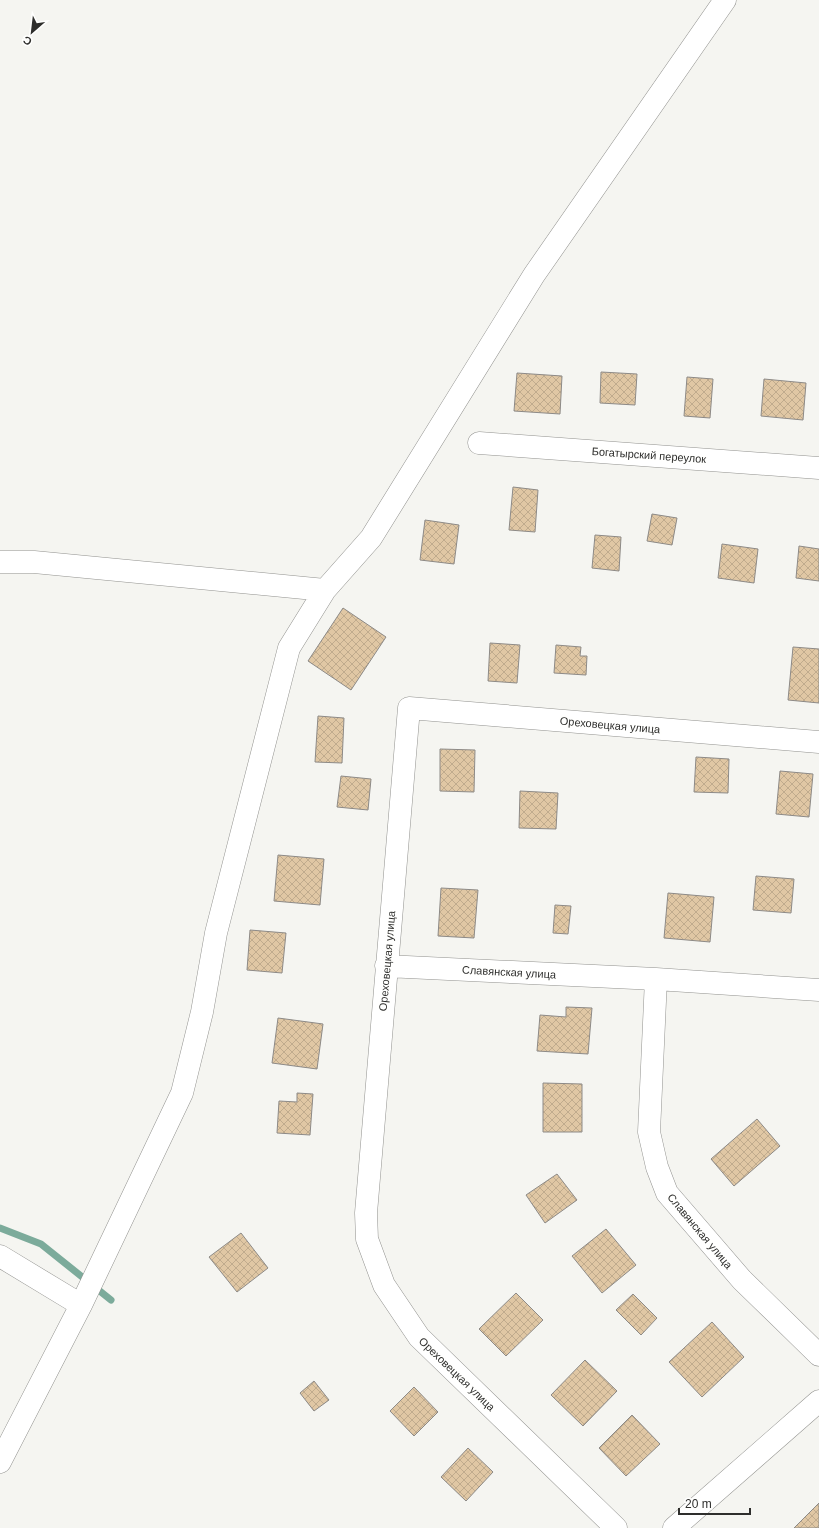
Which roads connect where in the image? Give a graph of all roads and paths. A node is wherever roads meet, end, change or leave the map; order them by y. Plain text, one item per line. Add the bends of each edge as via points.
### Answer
1 (726, 0) edge
2 (479, 443) dead end
3 (819, 468) edge
4 (0, 562) edge
5 (324, 590) junction
6 (819, 742) edge
7 (386, 966) junction
8 (656, 979) junction
9 (819, 990) edge
10 (0, 1256) edge
11 (81, 1305) junction
12 (819, 1355) edge
13 (819, 1402) edge
14 (0, 1462) edge
15 (616, 1528) edge
16 (674, 1528) edge

1 - 5 street via 534,275 371,538
2 - 3 street, Богатырский переулок
4 - 5 street via 34,562
5 - 11 street via 289,648 216,933 202,1012 182,1093
6 - 7 street, Ореховецкая улица via 409,708
7 - 8 street, Славянская улица
7 - 15 street, Ореховецкая улица via 366,1213 366,1239 384,1285 419,1337
8 - 9 street, Славянская улица
8 - 12 street, Славянская улица via 649,1132 657,1167 667,1193 742,1280
10 - 11 street
11 - 14 street
13 - 16 street

